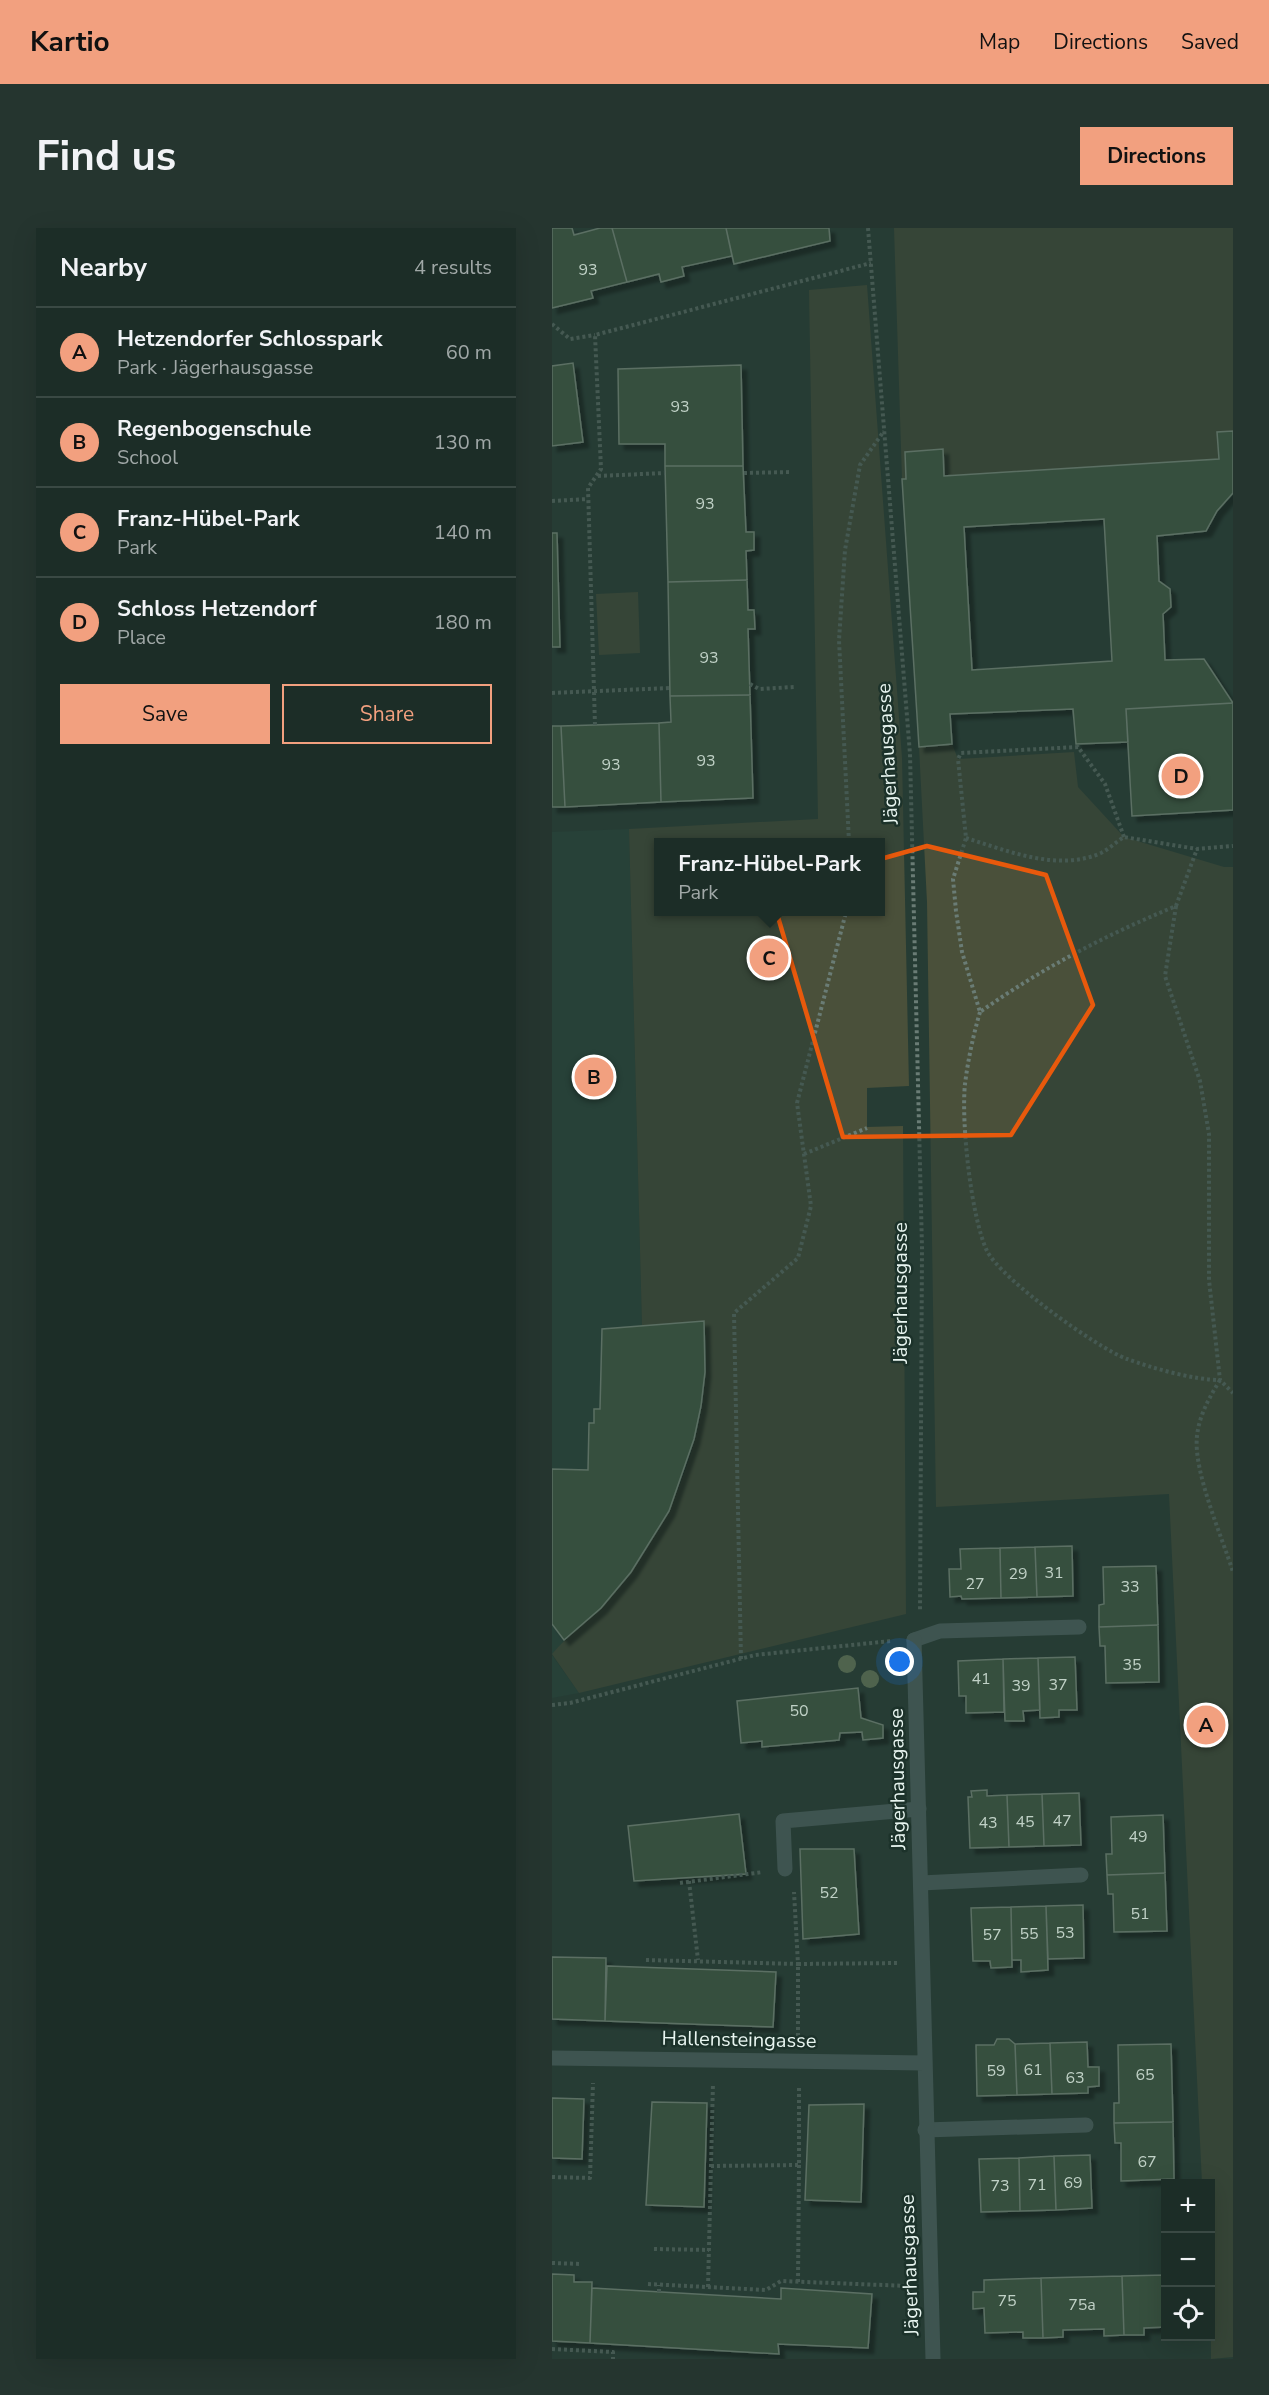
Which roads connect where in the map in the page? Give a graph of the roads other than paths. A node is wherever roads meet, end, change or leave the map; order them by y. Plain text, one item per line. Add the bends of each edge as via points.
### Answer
1 (1079, 1627) dead end
2 (919, 1809) junction
3 (786, 1869) road end
4 (1081, 1875) dead end
5 (921, 1883) junction
6 (552, 2058) edge
7 (925, 2063) junction
8 (1086, 2125) dead end
9 (926, 2130) junction
10 (933, 2359) edge

1 - 2 street, Jägerhausgasse via 940,1631 914,1640
2 - 3 street via 783,1821
2 - 5 street, Jägerhausgasse
4 - 5 street
5 - 7 street, Jägerhausgasse
6 - 7 street, Hallensteingasse
7 - 9 street, Jägerhausgasse
8 - 9 street
9 - 10 street, Jägerhausgasse

